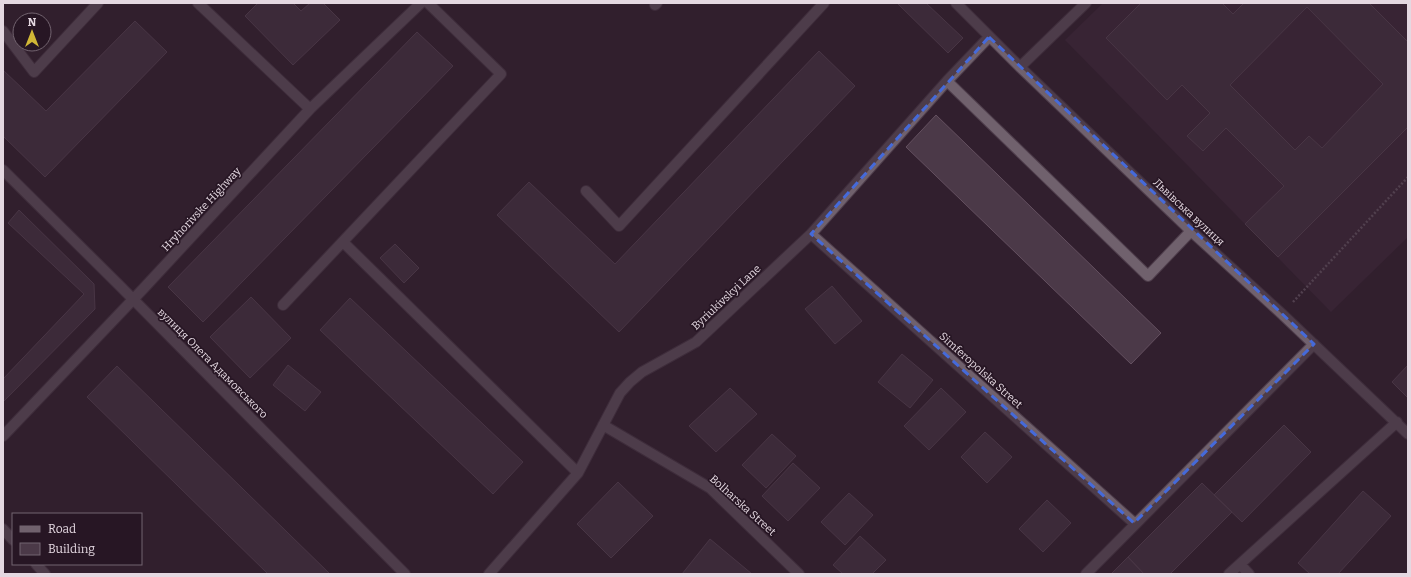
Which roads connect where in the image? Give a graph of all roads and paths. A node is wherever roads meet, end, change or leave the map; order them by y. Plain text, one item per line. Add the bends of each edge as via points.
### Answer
1 (98, 3) edge
2 (198, 3) edge
3 (420, 3) edge
4 (428, 3) edge
5 (824, 3) edge
6 (956, 3) edge
7 (1086, 3) edge
8 (3, 31) edge
9 (989, 37) junction
10 (1020, 67) junction
11 (947, 81) junction
12 (310, 109) junction
13 (3, 170) edge
14 (1408, 177) edge
15 (586, 191) dead end
16 (1191, 231) junction
17 (811, 234) junction
18 (343, 242) junction
19 (133, 299) junction
20 (283, 305) dead end
21 (1282, 314) junction
22 (1314, 344) junction
23 (1397, 422) junction
24 (603, 425) junction
25 (1408, 434) edge
26 (3, 436) edge
27 (578, 473) junction
28 (1134, 523) junction
29 (3, 529) edge
30 (12, 539) edge
31 (1240, 564) junction
32 (37, 565) edge
33 (45, 574) edge
34 (405, 574) edge
35 (489, 574) edge
36 (799, 574) edge
37 (1086, 574) edge
38 (1229, 574) edge
39 (1249, 574) edge

1 - 8 street via 34,72
2 - 12 street
3 - 12 street, Hryhorivske Highway
4 - 18 street via 502,74
5 - 15 street via 619,226
6 - 9 street, Львівська вулиця
7 - 10 street
9 - 10 street, Львівська вулиця
9 - 11 street, Byriukivskyi Lane
10 - 16 street, Львівська вулиця
11 - 16 street via 1148,276
11 - 17 street, Byriukivskyi Lane
12 - 19 street, Hryhorivske Highway
13 - 19 street, вулиця Олега Адамовського
14 - 21 path
16 - 21 street, Львівська вулиця
17 - 24 street, Byriukivskyi Lane via 696,342 642,372 630,382 620,393
17 - 28 street, Simferopolska Street
18 - 20 street
18 - 27 street
19 - 26 street, Hryhorivske Highway
19 - 34 street, вулиця Олега Адамовського
21 - 22 street, Львівська вулиця
22 - 23 street, Львівська вулиця
22 - 28 street
23 - 25 street, Львівська вулиця
23 - 31 street
24 - 27 street, Byriukivskyi Lane
24 - 36 street, Bolharska Street via 710,488
27 - 35 street, Byriukivskyi Lane
28 - 37 street
29 - 30 street
31 - 38 street
31 - 39 street
32 - 33 street

